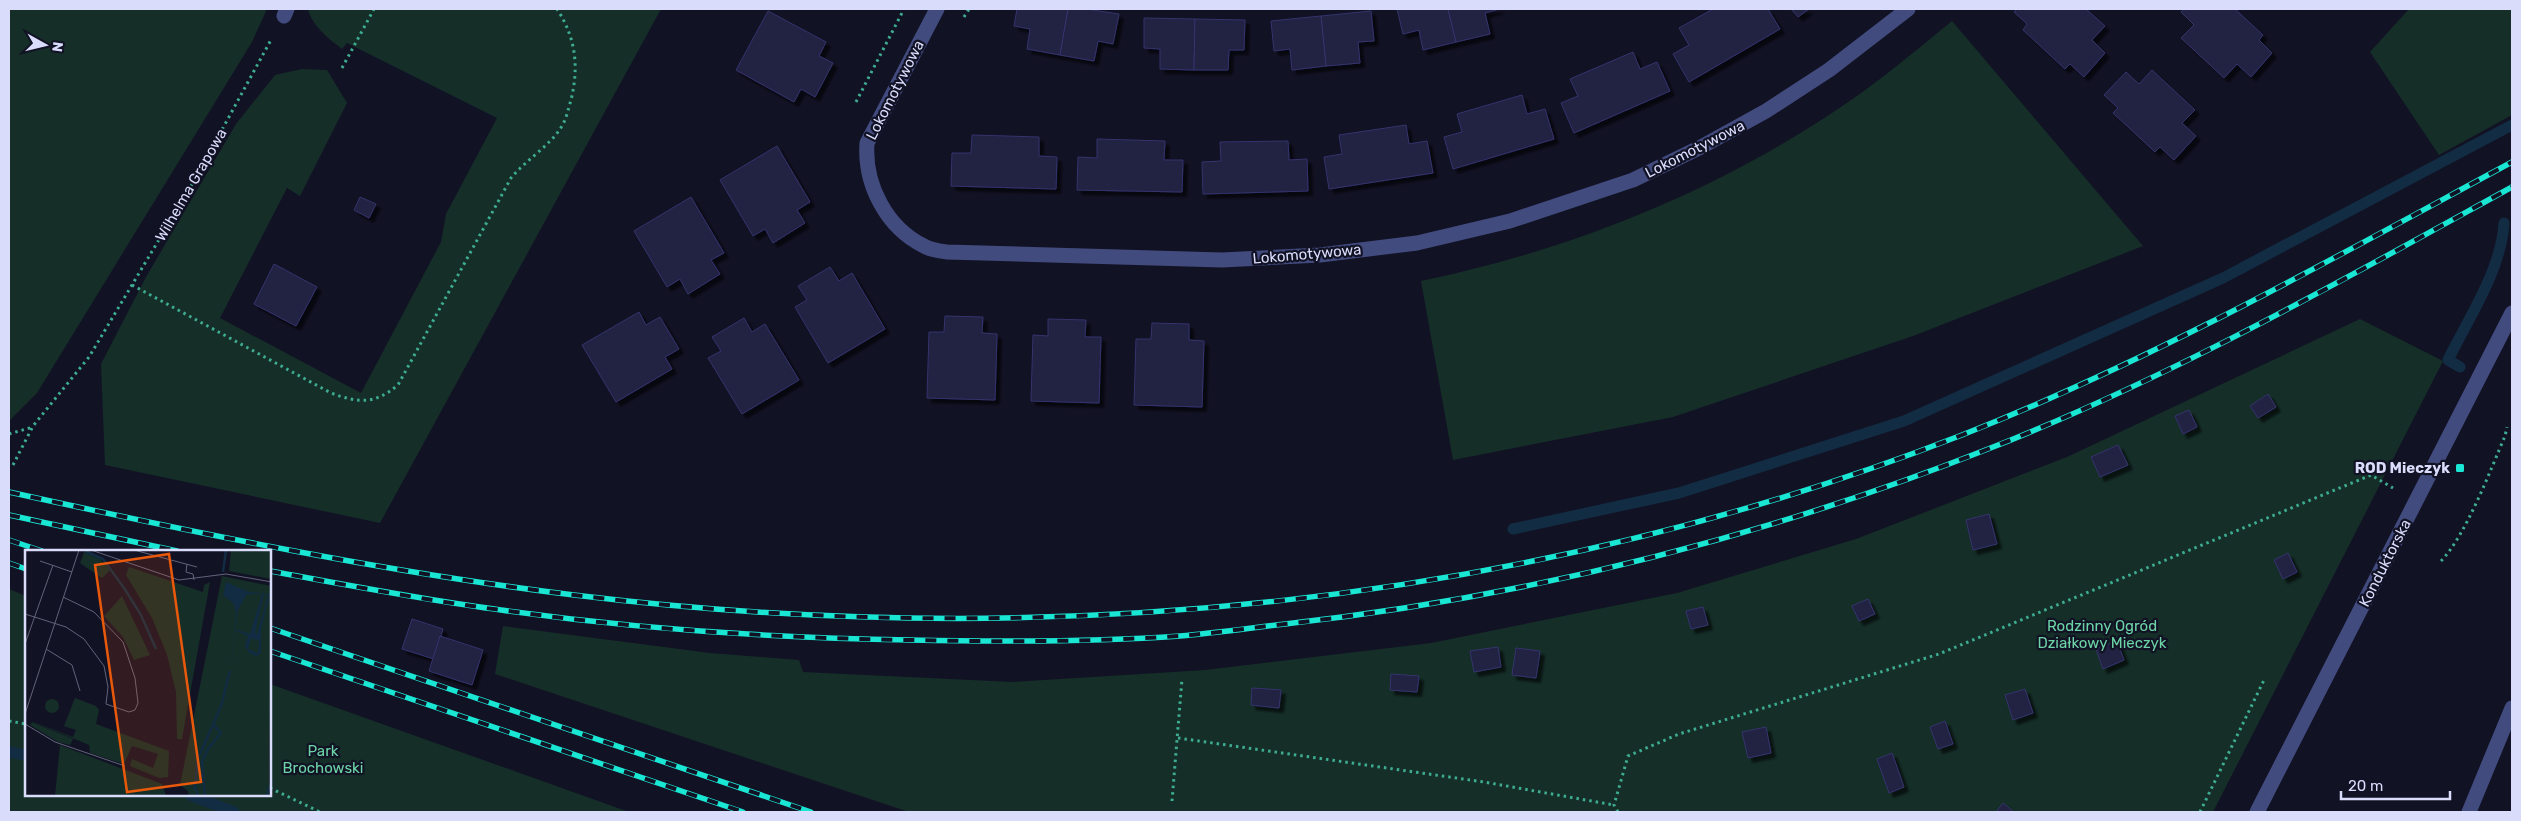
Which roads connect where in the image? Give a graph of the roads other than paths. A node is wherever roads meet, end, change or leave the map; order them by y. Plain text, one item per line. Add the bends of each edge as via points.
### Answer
1 (938, 9) edge
2 (1908, 9) edge
3 (2512, 313) edge
4 (2512, 708) edge
5 (2257, 812) edge
6 (2469, 812) edge

1 - 2 street, Lokomotywowa via 867,143 866,154 882,209 895,225 924,247 947,252 1222,260 1320,255 1417,243 1510,221 1633,180 1701,148 1766,111 1829,70
3 - 5 street, Konduktorska
4 - 6 street

